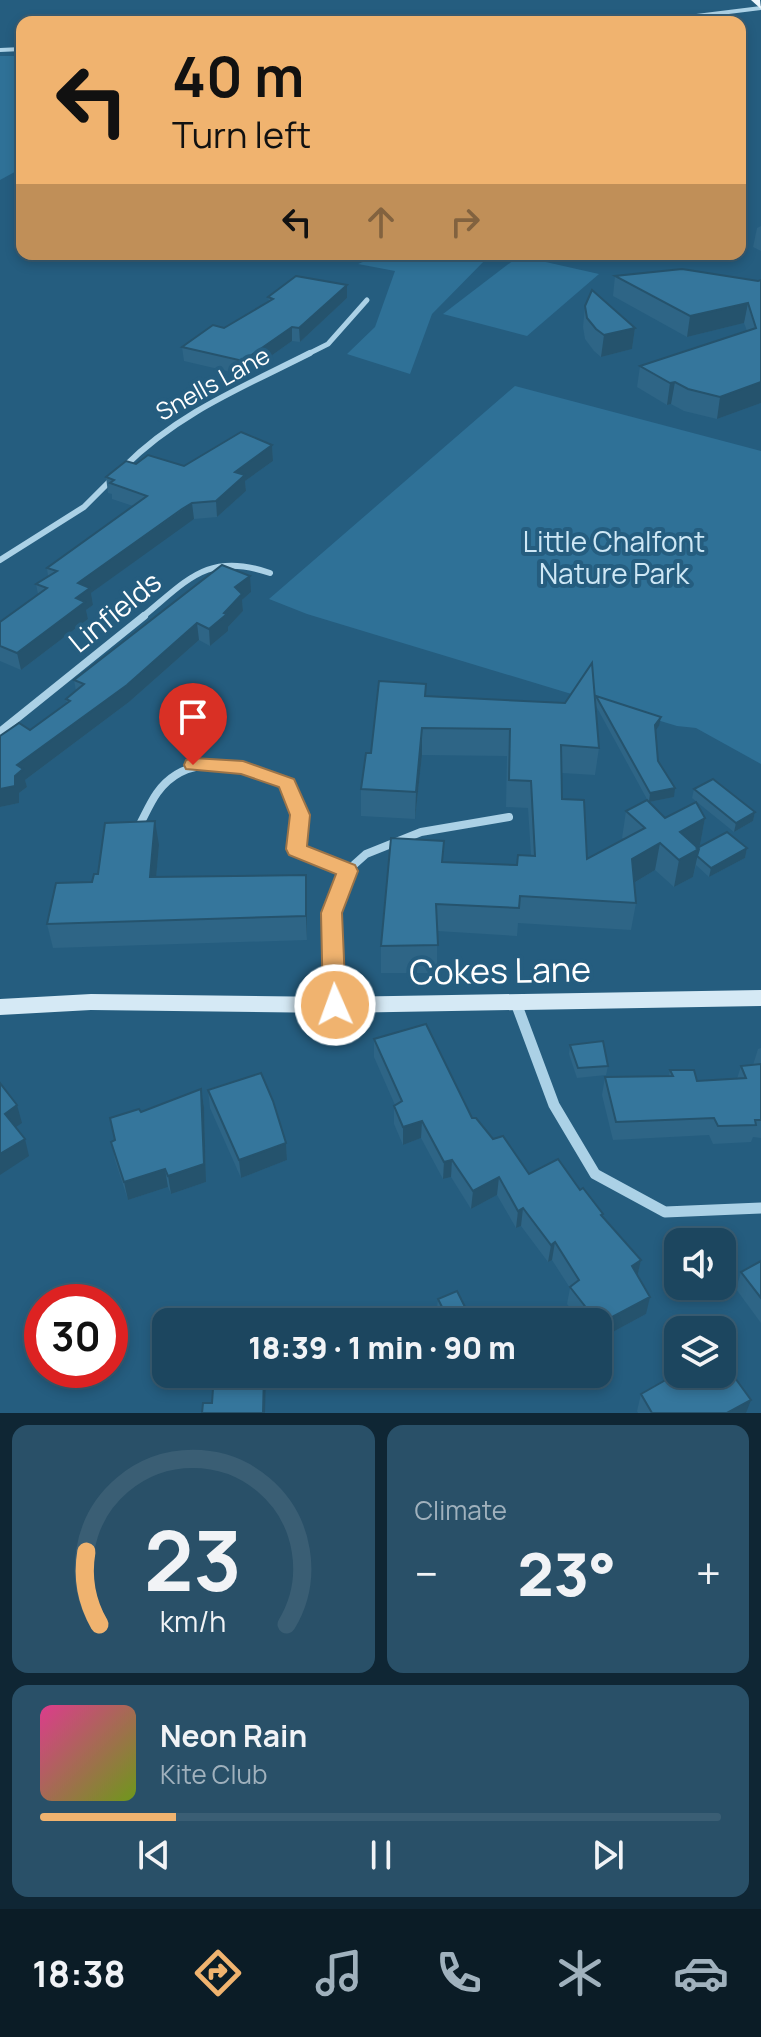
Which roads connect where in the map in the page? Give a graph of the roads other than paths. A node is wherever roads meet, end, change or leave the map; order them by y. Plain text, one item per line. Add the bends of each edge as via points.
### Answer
1 (755, 0) edge
2 (761, 7) edge
3 (693, 16) edge
4 (367, 300) dead end
5 (0, 560) edge
6 (270, 573) dead end
7 (0, 732) edge
8 (509, 817) dead end
9 (139, 826) edge
10 (347, 871) junction
11 (761, 998) edge
12 (516, 1003) junction
13 (335, 1005) junction
14 (0, 1007) edge
15 (761, 1208) edge

1 - 2 main road
2 - 3 street
4 - 5 street, Snells Lane via 328,344 153,438 84,507
6 - 7 street, Linfields via 243,563 200,571
8 - 10 street via 421,832 366,854
9 - 10 street via 158,791 193,765 243,767 287,783 300,815 296,849
10 - 13 street via 332,913
11 - 12 main road, Cokes Lane
12 - 13 main road, Cokes Lane
12 - 15 street via 554,1105 595,1174 665,1212
13 - 14 main road, Cokes Lane via 91,1002

